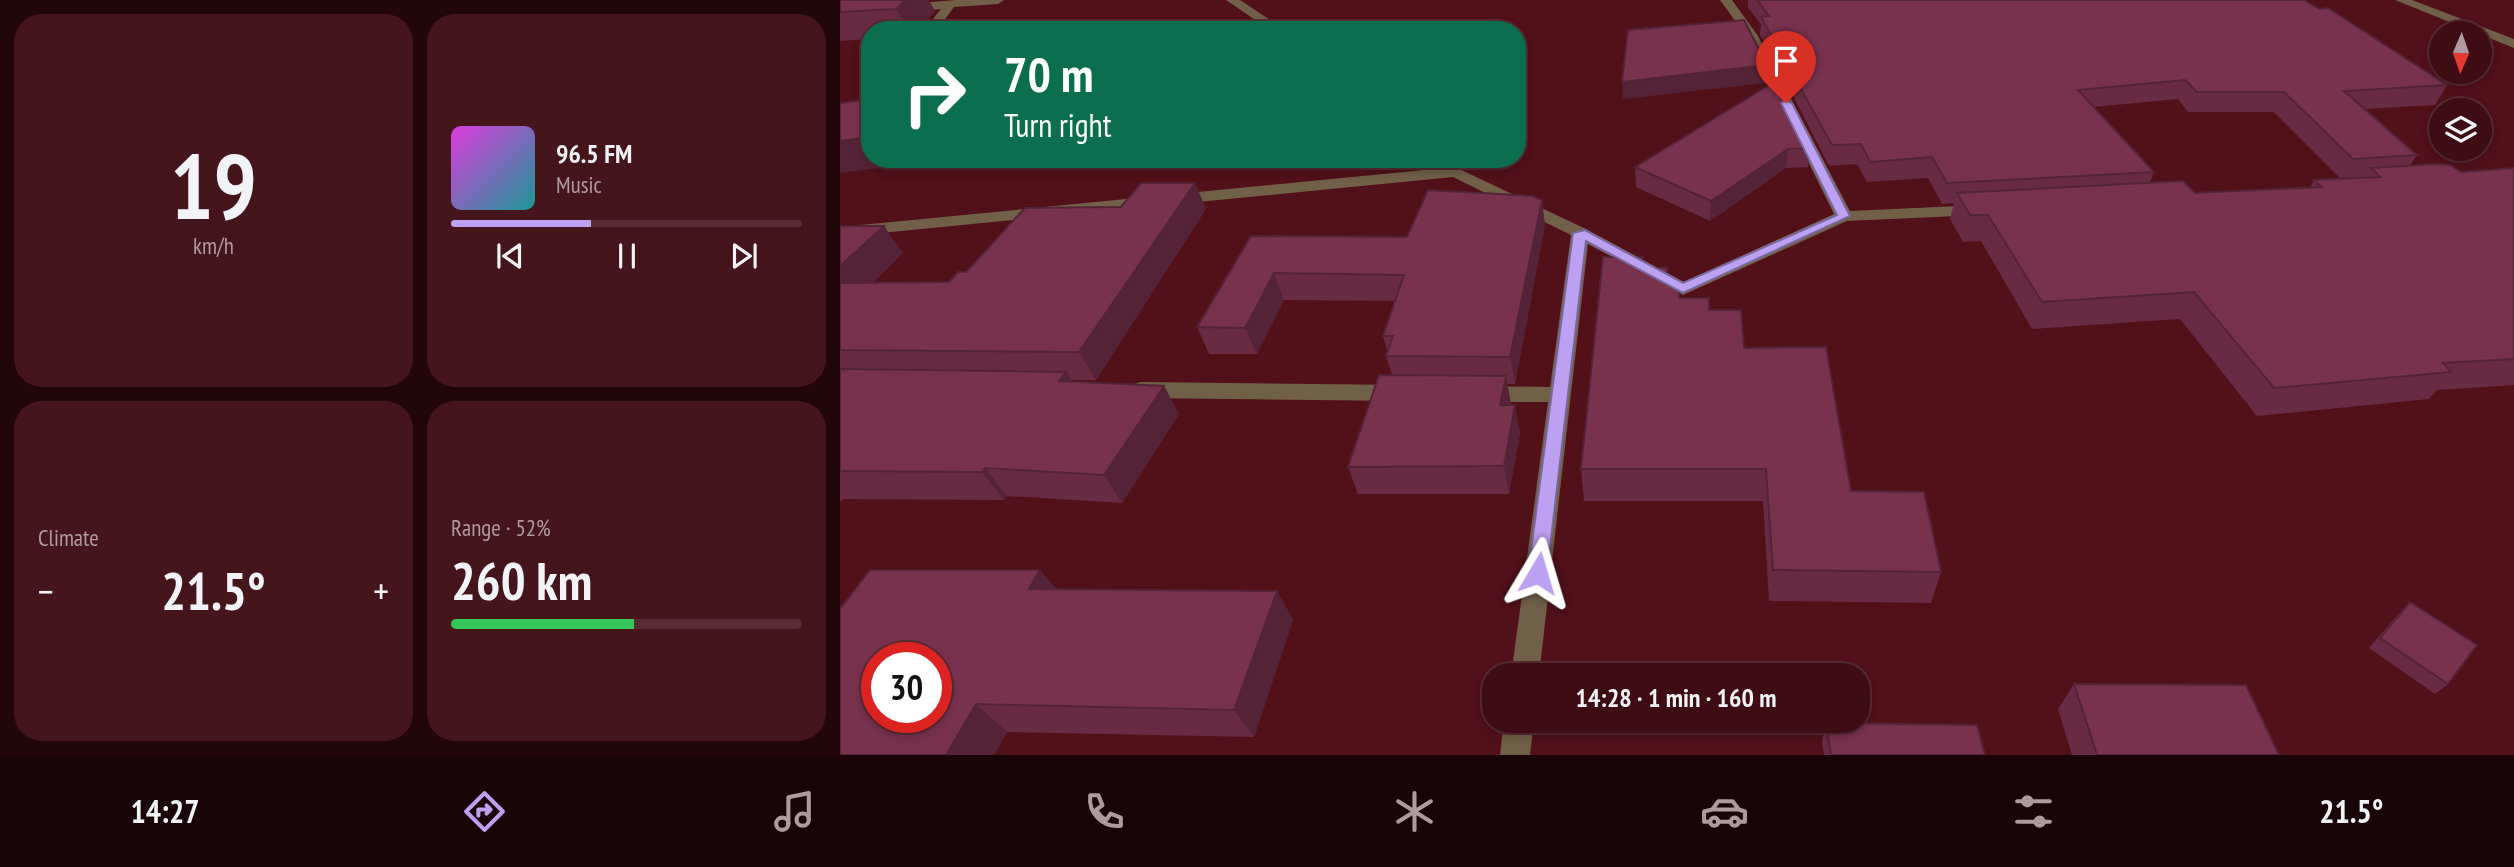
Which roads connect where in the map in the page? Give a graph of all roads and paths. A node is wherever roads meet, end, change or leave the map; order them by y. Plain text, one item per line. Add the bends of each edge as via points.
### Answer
1 (998, 0) edge
2 (1232, 0) edge
3 (1726, 0) edge
4 (2402, 0) edge
5 (950, 5) junction
6 (895, 9) edge
7 (937, 21) edge
8 (1265, 21) edge
9 (2514, 44) edge
10 (1450, 168) edge
11 (1455, 172) junction
12 (2004, 208) edge
13 (1844, 216) junction
14 (840, 232) edge
15 (1580, 233) junction
16 (1117, 390) edge
17 (1422, 393) edge
18 (1463, 394) edge
19 (1560, 395) junction
20 (1527, 663) edge
21 (1518, 733) edge
22 (1515, 755) edge

1 - 5 street
2 - 8 street
3 - 13 street via 1752,36
4 - 9 street
5 - 6 street
5 - 7 street
10 - 11 street
11 - 14 street
11 - 15 street
12 - 13 street
13 - 15 street via 1683,289
15 - 19 street
16 - 17 street
18 - 19 street
19 - 20 street
21 - 22 street

